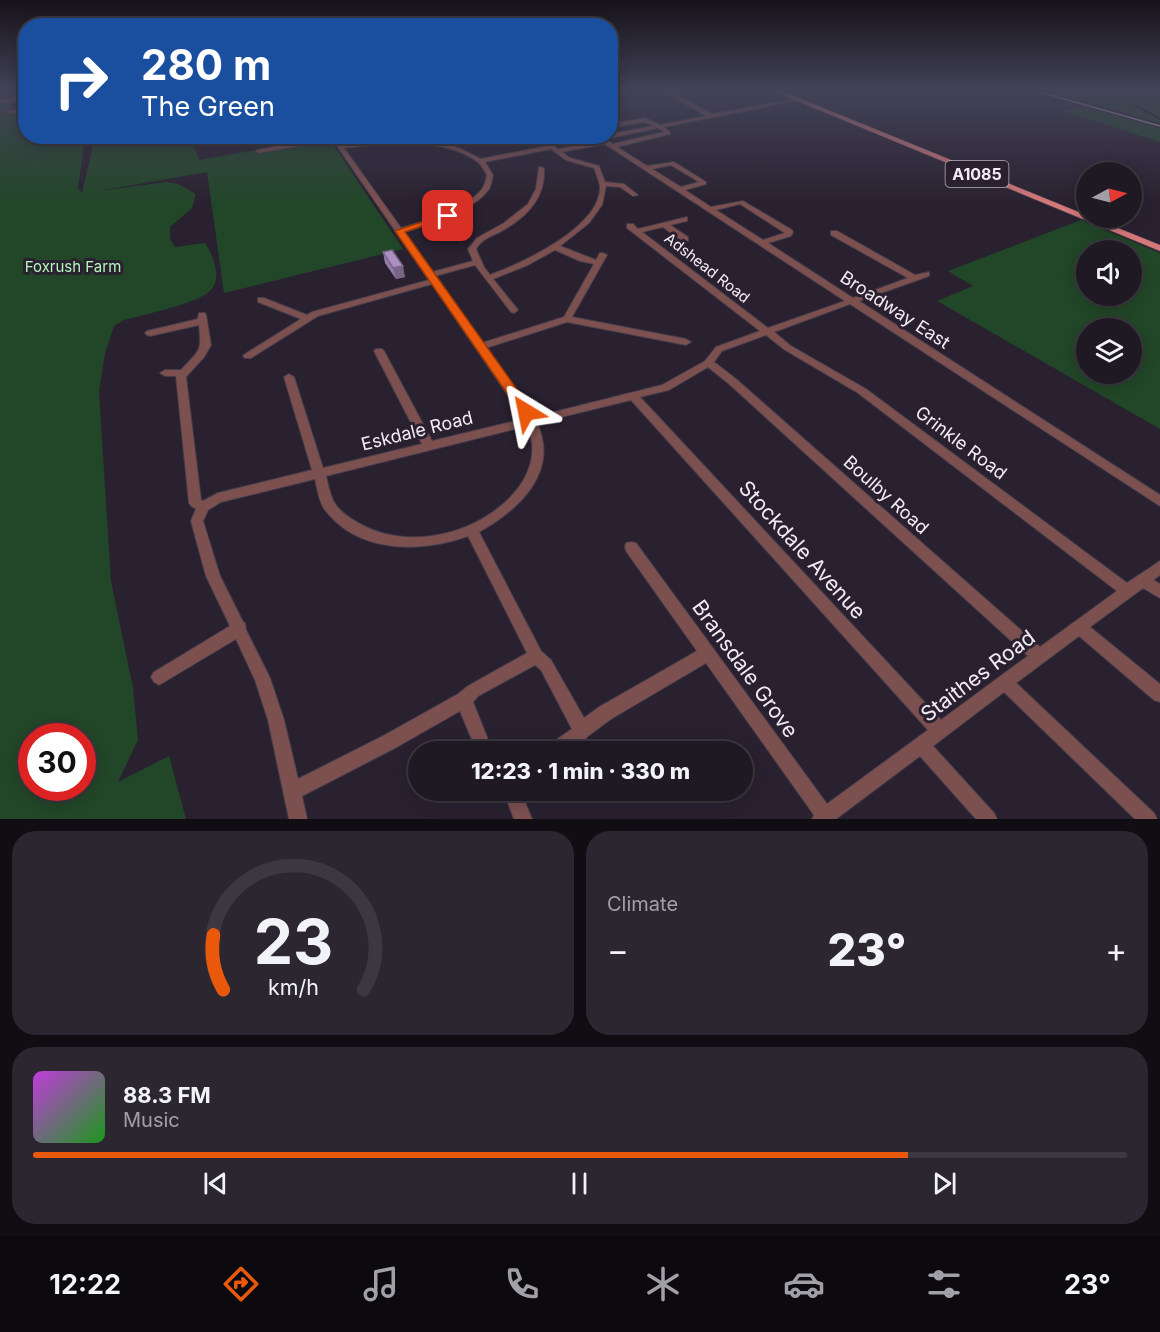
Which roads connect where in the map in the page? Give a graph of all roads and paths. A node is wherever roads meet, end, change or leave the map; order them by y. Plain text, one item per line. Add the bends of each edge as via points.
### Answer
1 (655, 127) edge
2 (661, 127) edge
3 (862, 127) edge
4 (618, 137) edge
5 (618, 139) edge
6 (296, 144) edge
7 (338, 144) edge
8 (360, 144) edge
9 (432, 144) edge
10 (549, 144) edge
11 (561, 144) edge
12 (578, 144) edge
13 (614, 144) edge
14 (340, 147) junction
15 (554, 147) junction
16 (259, 151) dead end
17 (481, 161) junction
18 (646, 168) junction
19 (533, 177) dead end
20 (602, 184) junction
21 (680, 190) junction
22 (635, 195) dead end
23 (709, 209) junction
24 (683, 219) dead end
25 (664, 224) junction
26 (399, 231) junction
27 (834, 233) dead end
28 (685, 239) dead end
29 (761, 243) junction
30 (555, 247) junction
31 (1160, 248) edge
32 (477, 262) junction
33 (926, 274) dead end
34 (433, 278) junction
35 (488, 278) junction
36 (914, 278) junction
37 (284, 297) dead end
38 (520, 299) dead end
39 (261, 300) dead end
40 (852, 301) junction
41 (508, 302) junction
42 (272, 304) junction
43 (514, 310) dead end
44 (307, 318) junction
45 (567, 319) junction
46 (768, 332) junction
47 (150, 333) dead end
48 (686, 342) dead end
49 (264, 346) junction
50 (481, 346) junction
51 (276, 350) dead end
52 (379, 351) dead end
53 (248, 356) dead end
54 (708, 363) junction
55 (165, 373) dead end
56 (182, 373) junction
57 (289, 377) dead end
58 (634, 397) junction
59 (531, 422) junction
60 (429, 447) junction
61 (319, 473) junction
62 (1160, 501) edge
63 (203, 507) junction
64 (471, 530) junction
65 (632, 547) dead end
66 (1160, 567) edge
67 (1143, 580) junction
68 (1127, 591) junction
69 (1160, 592) edge
70 (1079, 627) junction
71 (240, 628) junction
72 (708, 653) junction
73 (536, 656) junction
74 (1040, 656) junction
75 (159, 677) dead end
76 (1004, 682) junction
77 (1160, 694) edge
78 (464, 700) junction
79 (582, 730) junction
80 (940, 731) junction
81 (481, 741) edge
82 (570, 741) edge
83 (921, 745) junction
84 (293, 791) junction
85 (516, 801) edge
86 (823, 817) edge
87 (298, 819) edge
88 (523, 819) edge
89 (988, 819) edge
90 (1148, 819) edge

1 - 4 street
2 - 5 street via 668,133
3 - 31 main road, A1085
6 - 16 street
7 - 14 street
8 - 14 street
9 - 17 street via 458,149
10 - 15 street
11 - 15 street
12 - 15 street
13 - 18 street, Broadway East
14 - 26 street
15 - 17 street
15 - 20 street via 568,159 597,166
17 - 26 street via 489,176 476,199 448,216
18 - 21 street, Broadway East
18 - 21 street via 672,163 704,183
19 - 32 street via 542,172 540,190 526,210 476,242 472,249
20 - 22 street via 622,185
20 - 30 street via 593,212
21 - 23 street, Broadway East
23 - 29 street, Broadway East
23 - 29 street via 741,202 789,232
24 - 25 street
25 - 28 street
25 - 46 street, Adshead Road via 633,229
26 - 34 street
27 - 36 street
29 - 40 street, Broadway East
30 - 35 street
30 - 45 street via 583,259 601,259
32 - 34 street
32 - 35 street
33 - 36 street, Eskdale Road
34 - 44 street
34 - 50 street
35 - 41 street
36 - 40 street, Eskdale Road
37 - 42 street
38 - 41 street
39 - 42 street
40 - 46 street, Eskdale Road
40 - 62 street, Broadway East
41 - 43 street
42 - 44 street
44 - 49 street
45 - 48 street
45 - 50 street
46 - 54 street, Eskdale Road via 719,349
46 - 68 street, Grinkle Road via 862,391
47 - 56 street via 202,318 206,345
49 - 51 street
49 - 53 street
50 - 59 street
52 - 60 street
54 - 58 street, Eskdale Road via 675,384
54 - 74 street, Boulby Road
55 - 56 street
56 - 63 street via 195,503
57 - 61 street
58 - 59 street, Eskdale Road
58 - 80 street, Stockdale Avenue
59 - 60 street, Eskdale Road
59 - 64 street via 539,448 532,476 510,505
60 - 61 street, Eskdale Road
61 - 63 street, Eskdale Road via 218,498
61 - 64 street via 329,506 339,518 366,535 429,542
63 - 71 street via 197,521 213,576
64 - 73 street
65 - 72 street, Bransdale Grove
66 - 67 street, Staithes Road
67 - 68 street, Staithes Road
67 - 69 street
68 - 70 street, Staithes Road
70 - 74 street, Staithes Road
70 - 77 street
71 - 75 street
71 - 84 street via 276,720
72 - 79 street
72 - 86 street, Bransdale Grove
73 - 78 street
73 - 79 street via 546,665
74 - 76 street, Staithes Road
76 - 80 street, Staithes Road
76 - 90 street
78 - 81 street
78 - 84 street
79 - 82 street
80 - 83 street, Staithes Road
83 - 86 street, Staithes Road
83 - 89 street
84 - 87 street
85 - 88 street

